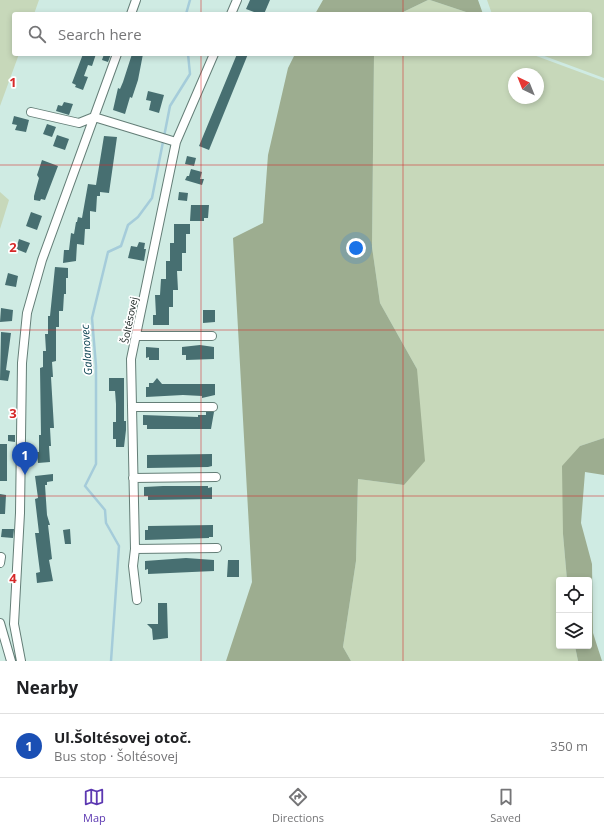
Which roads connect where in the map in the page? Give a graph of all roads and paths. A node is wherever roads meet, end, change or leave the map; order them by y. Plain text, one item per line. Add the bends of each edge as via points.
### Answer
1 (136, 0) edge
2 (237, 0) edge
3 (132, 12) edge
4 (232, 12) edge
5 (116, 56) edge
6 (213, 56) edge
7 (31, 112) dead end
8 (94, 117) junction
9 (176, 142) junction
10 (136, 336) junction
11 (212, 336) dead end
12 (132, 407) junction
13 (213, 407) dead end
14 (216, 477) dead end
15 (133, 478) junction
16 (216, 548) dead end
17 (135, 549) junction
18 (137, 600) dead end
19 (0, 623) edge
20 (11, 661) edge
21 (21, 661) edge

1 - 3 street
2 - 4 street
5 - 8 street
6 - 9 street, Šoltésovej
7 - 8 street via 79,123
8 - 9 street
8 - 21 street via 42,260 27,313 22,363 20,513 14,624
9 - 10 street, Šoltésovej
10 - 11 street
10 - 12 street, Šoltésovej via 131,359
12 - 13 street
12 - 15 street, Šoltésovej
14 - 15 street
15 - 17 street, Šoltésovej
16 - 17 street
17 - 18 street, Šoltésovej via 133,566
19 - 20 street

